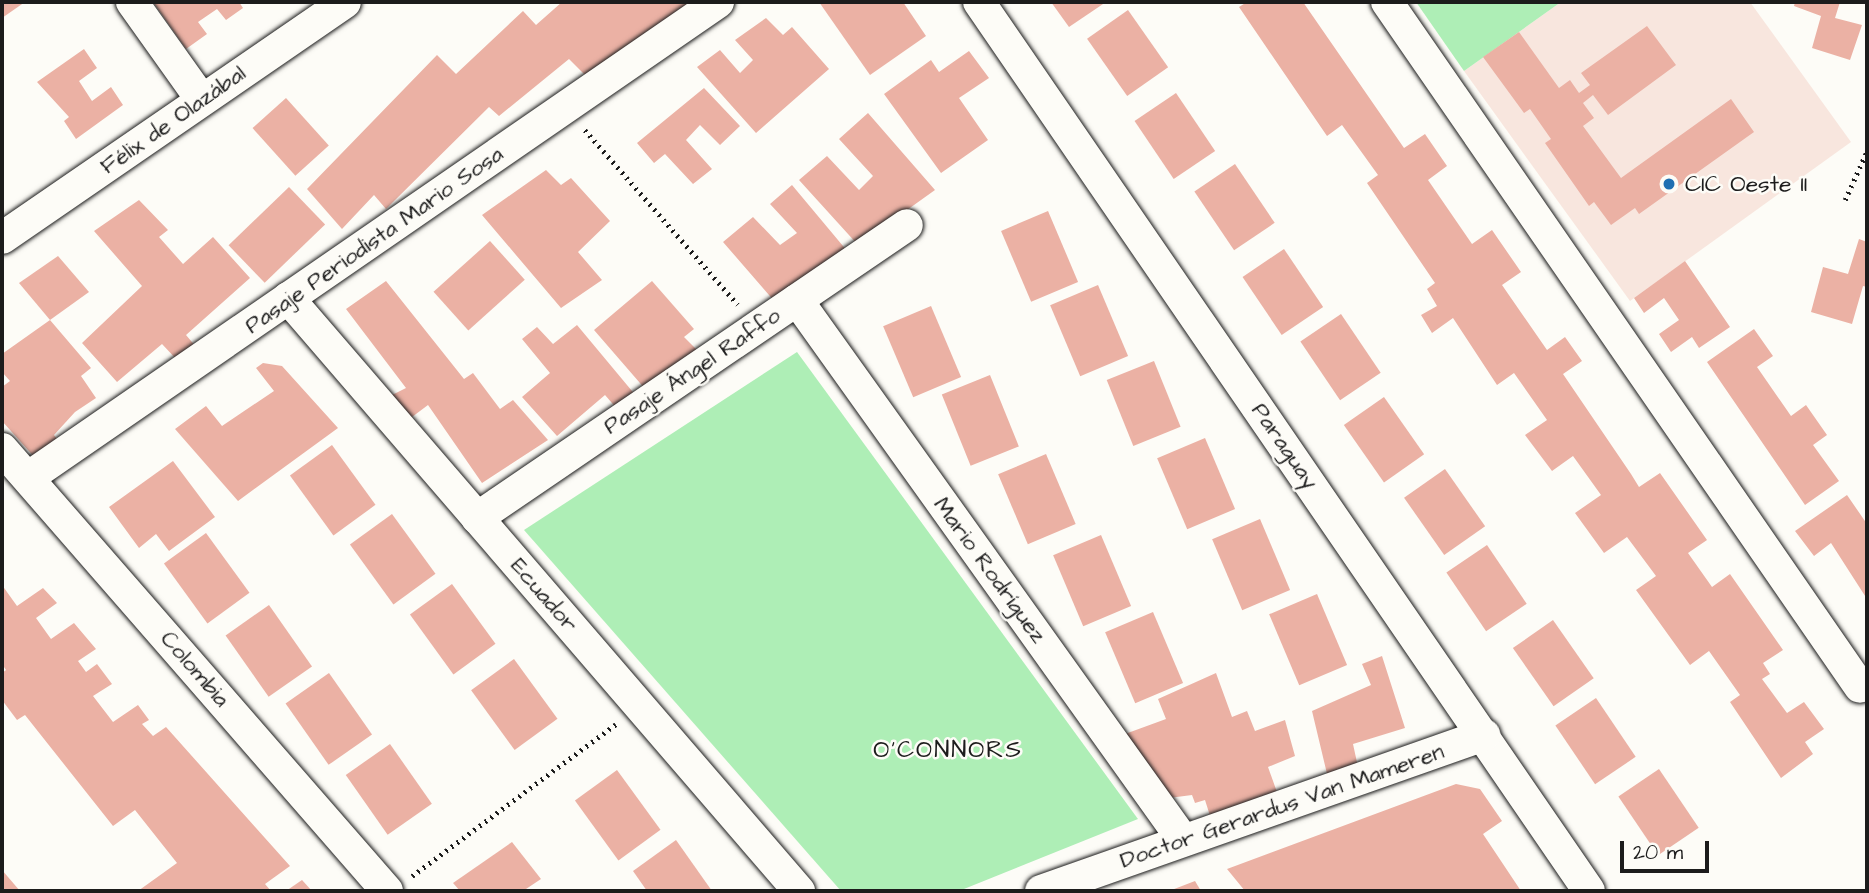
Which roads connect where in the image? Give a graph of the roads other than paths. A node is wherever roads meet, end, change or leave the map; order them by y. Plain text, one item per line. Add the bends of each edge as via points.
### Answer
1 (132, 2) edge
2 (345, 2) edge
3 (718, 2) edge
4 (979, 2) edge
5 (1387, 2) edge
6 (202, 100) junction
7 (907, 225) dead end
8 (2, 238) edge
9 (288, 299) junction
10 (797, 300) junction
11 (2, 449) edge
12 (29, 477) junction
13 (477, 518) junction
14 (1860, 687) dead end
15 (1484, 735) junction
16 (1183, 839) junction
17 (395, 887) edge
18 (800, 891) edge
19 (1041, 891) edge
20 (1589, 891) edge

1 - 6 street
2 - 6 street, Félix de Olazábal
3 - 9 street, Pasaje Periodista Mario Sosa
4 - 15 street, Paraguay
5 - 14 street
6 - 8 street, Félix de Olazábal
7 - 10 street, Pasaje Ángel Raffo
9 - 12 street, Pasaje Periodista Mario Sosa
9 - 13 street, Ecuador
10 - 13 street, Pasaje Ángel Raffo
10 - 16 street, Mario Rodríguez
11 - 12 street, Colombia
12 - 17 street, Colombia
13 - 18 street, Ecuador
15 - 16 street, Doctor Gerardus Van Mameren
15 - 20 street, Paraguay
16 - 19 street, Doctor Gerardus Van Mameren

